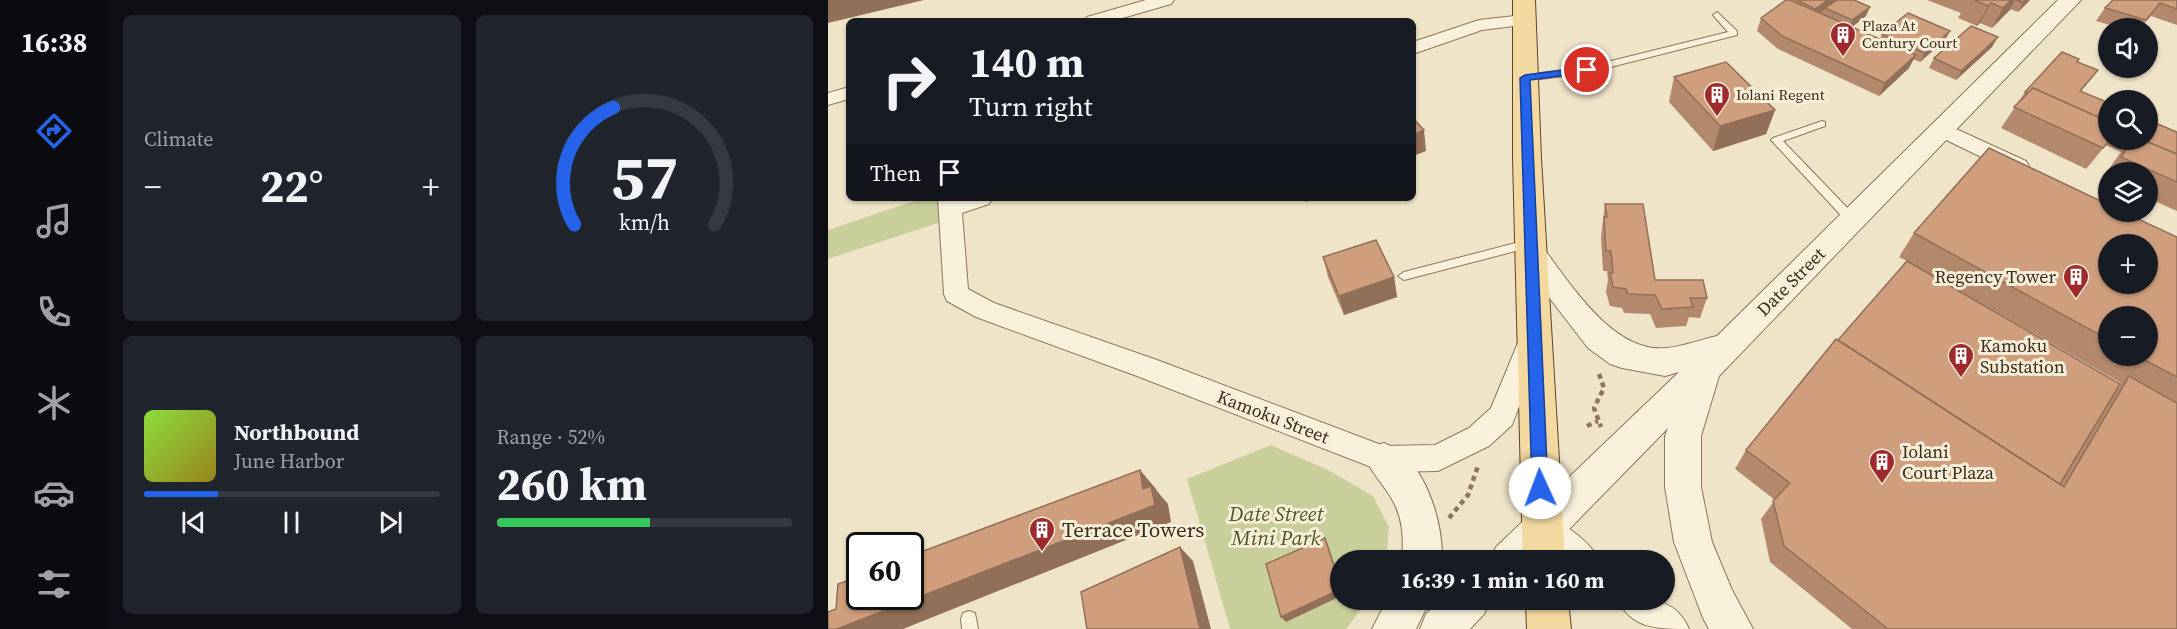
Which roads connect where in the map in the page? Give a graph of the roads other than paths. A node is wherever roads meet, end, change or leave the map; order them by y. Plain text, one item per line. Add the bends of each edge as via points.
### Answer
1 (1165, 0) edge
2 (2070, 0) edge
3 (1137, 4) edge
4 (1524, 10) edge
5 (1717, 15) dead end
6 (1101, 18) edge
7 (1416, 47) edge
8 (1525, 78) junction
9 (846, 94) edge
10 (828, 99) edge
11 (1822, 124) dead end
12 (1943, 130) junction
13 (2034, 174) edge
14 (950, 203) edge
15 (1852, 220) junction
16 (1531, 248) junction
17 (1404, 276) dead end
18 (1534, 333) junction
19 (1716, 358) junction
20 (1384, 459) junction
21 (1543, 545) edge
22 (1422, 550) edge
23 (1404, 610) edge
24 (1460, 610) edge
25 (1548, 610) edge
26 (1647, 610) edge
27 (1393, 629) edge
28 (1441, 629) edge
29 (1549, 629) edge
30 (1672, 629) edge
31 (1732, 629) edge

1 - 3 street
2 - 12 street, Date Street
3 - 6 street
4 - 7 street
4 - 8 main road
5 - 8 lane via 1734,33 1587,70
8 - 16 main road
9 - 10 street
11 - 15 lane via 1776,140
12 - 13 street
12 - 15 street, Date Street
14 - 20 street, Kamoku Street via 956,294 985,310
15 - 19 street, Date Street
16 - 17 lane
16 - 18 main road
16 - 19 street via 1566,300 1599,339 1622,354 1665,362
18 - 20 street, Kamoku Street via 1502,416 1479,437 1438,458
18 - 21 main road
19 - 21 street, Date Street
19 - 31 street via 1683,436 1683,487 1693,542 1717,604
20 - 22 street via 1417,506
23 - 27 street
24 - 28 street
25 - 29 main road
26 - 30 street

